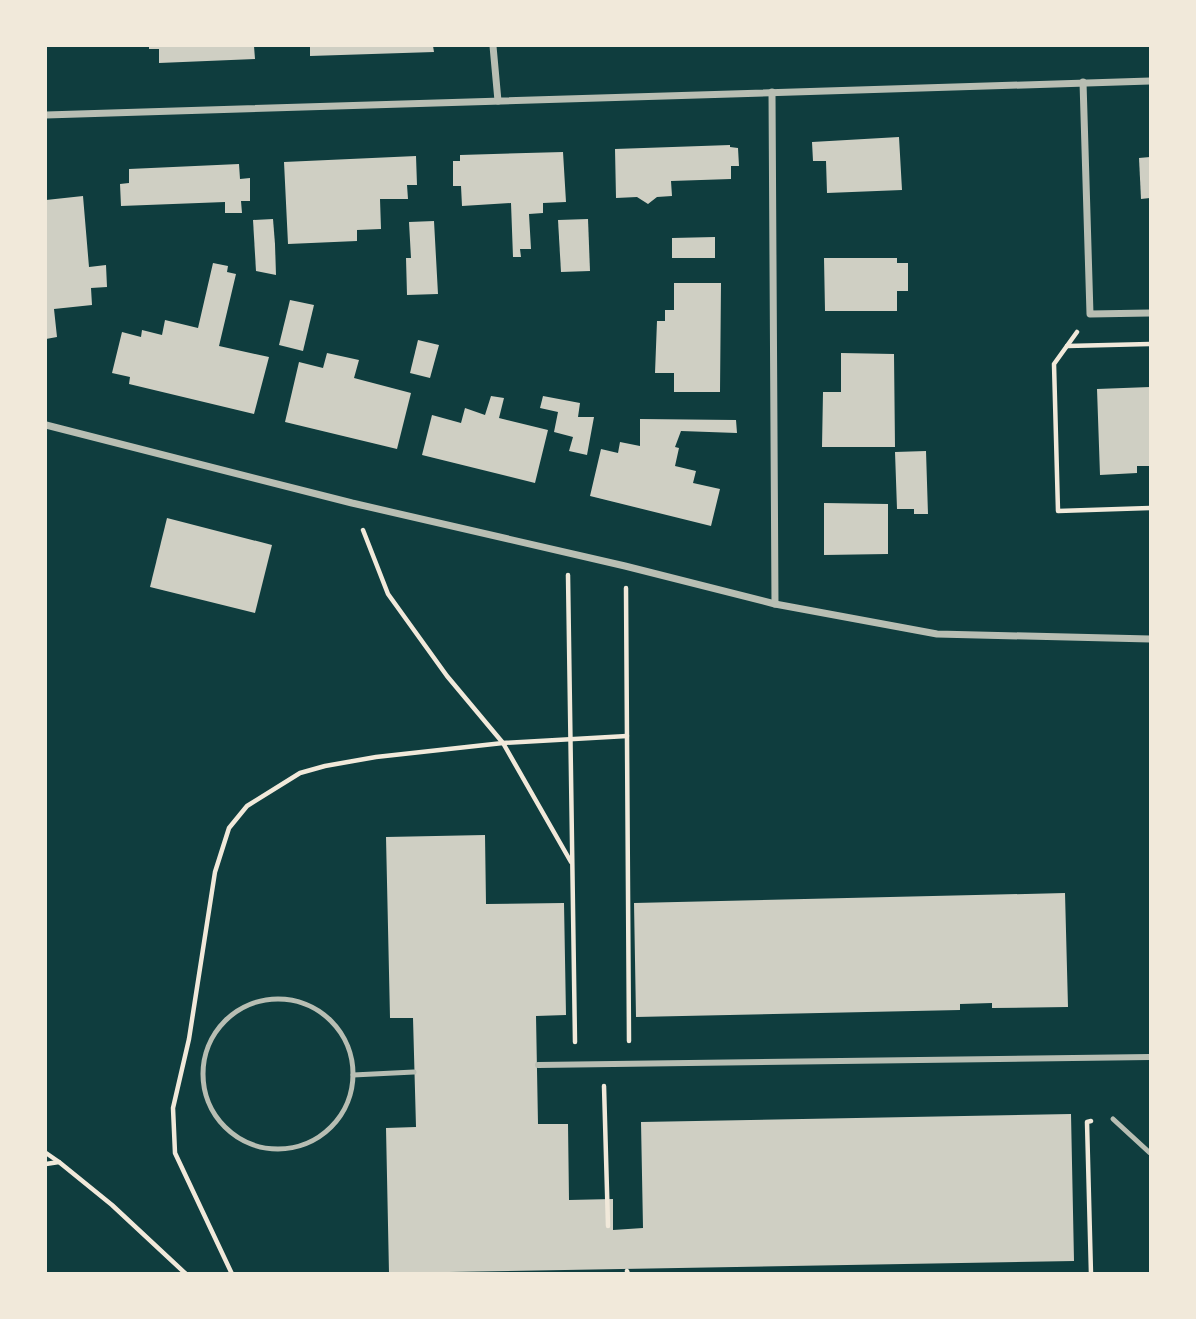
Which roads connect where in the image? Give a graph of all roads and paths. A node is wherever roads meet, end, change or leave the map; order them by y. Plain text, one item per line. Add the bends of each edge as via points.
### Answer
1 (493, 46) edge
2 (1150, 81) edge
3 (1083, 82) junction
4 (772, 92) junction
5 (498, 100) junction
6 (46, 115) edge
7 (1150, 313) edge
8 (1090, 314) junction
9 (1150, 344) edge
10 (1066, 346) junction
11 (46, 425) edge
12 (352, 503) junction
13 (1150, 508) edge
14 (568, 553) junction
15 (625, 566) junction
16 (775, 604) junction
17 (1150, 639) edge
18 (627, 736) junction
19 (570, 738) junction
20 (503, 743) junction
21 (572, 864) junction
22 (1150, 1057) edge
23 (629, 1063) junction
24 (576, 1064) junction
25 (604, 1064) junction
26 (538, 1065) dead end
27 (414, 1072) dead end
28 (353, 1075) junction
29 (1114, 1119) joint
30 (46, 1153) edge
31 (1150, 1153) edge
32 (59, 1161) junction
33 (46, 1164) edge
34 (608, 1226) dead end
35 (186, 1273) edge
36 (232, 1273) edge
37 (1091, 1273) edge

1 - 5 street
2 - 3 street
3 - 4 street
3 - 8 street
4 - 5 street
4 - 16 street
5 - 6 street
7 - 8 street
8 - 10 path
9 - 10 path
10 - 13 path via 1054,363 1058,511
11 - 12 street
12 - 14 street
12 - 20 path via 388,594
14 - 15 street
14 - 19 path
15 - 16 street
15 - 18 path
16 - 17 street via 937,634
18 - 19 path
18 - 23 path
19 - 20 path
19 - 21 path
20 - 21 path
20 - 36 path via 325,766 300,774 247,806 229,828 215,872 189,1039 173,1108 175,1153
21 - 24 path
22 - 23 street
23 - 25 street
24 - 25 street
24 - 26 street
25 - 34 path
27 - 28 lane
28 - 28 lane via 339,1030 322,1013 301,1002 277,999 254,1002 232,1014 216,1031 202,1076 207,1101 220,1123 241,1140 265,1148 291,1148 315,1139 335,1122 348,1100
29 - 31 lane
29 - 37 path via 1087,1122
30 - 32 path
32 - 33 path
32 - 35 path

